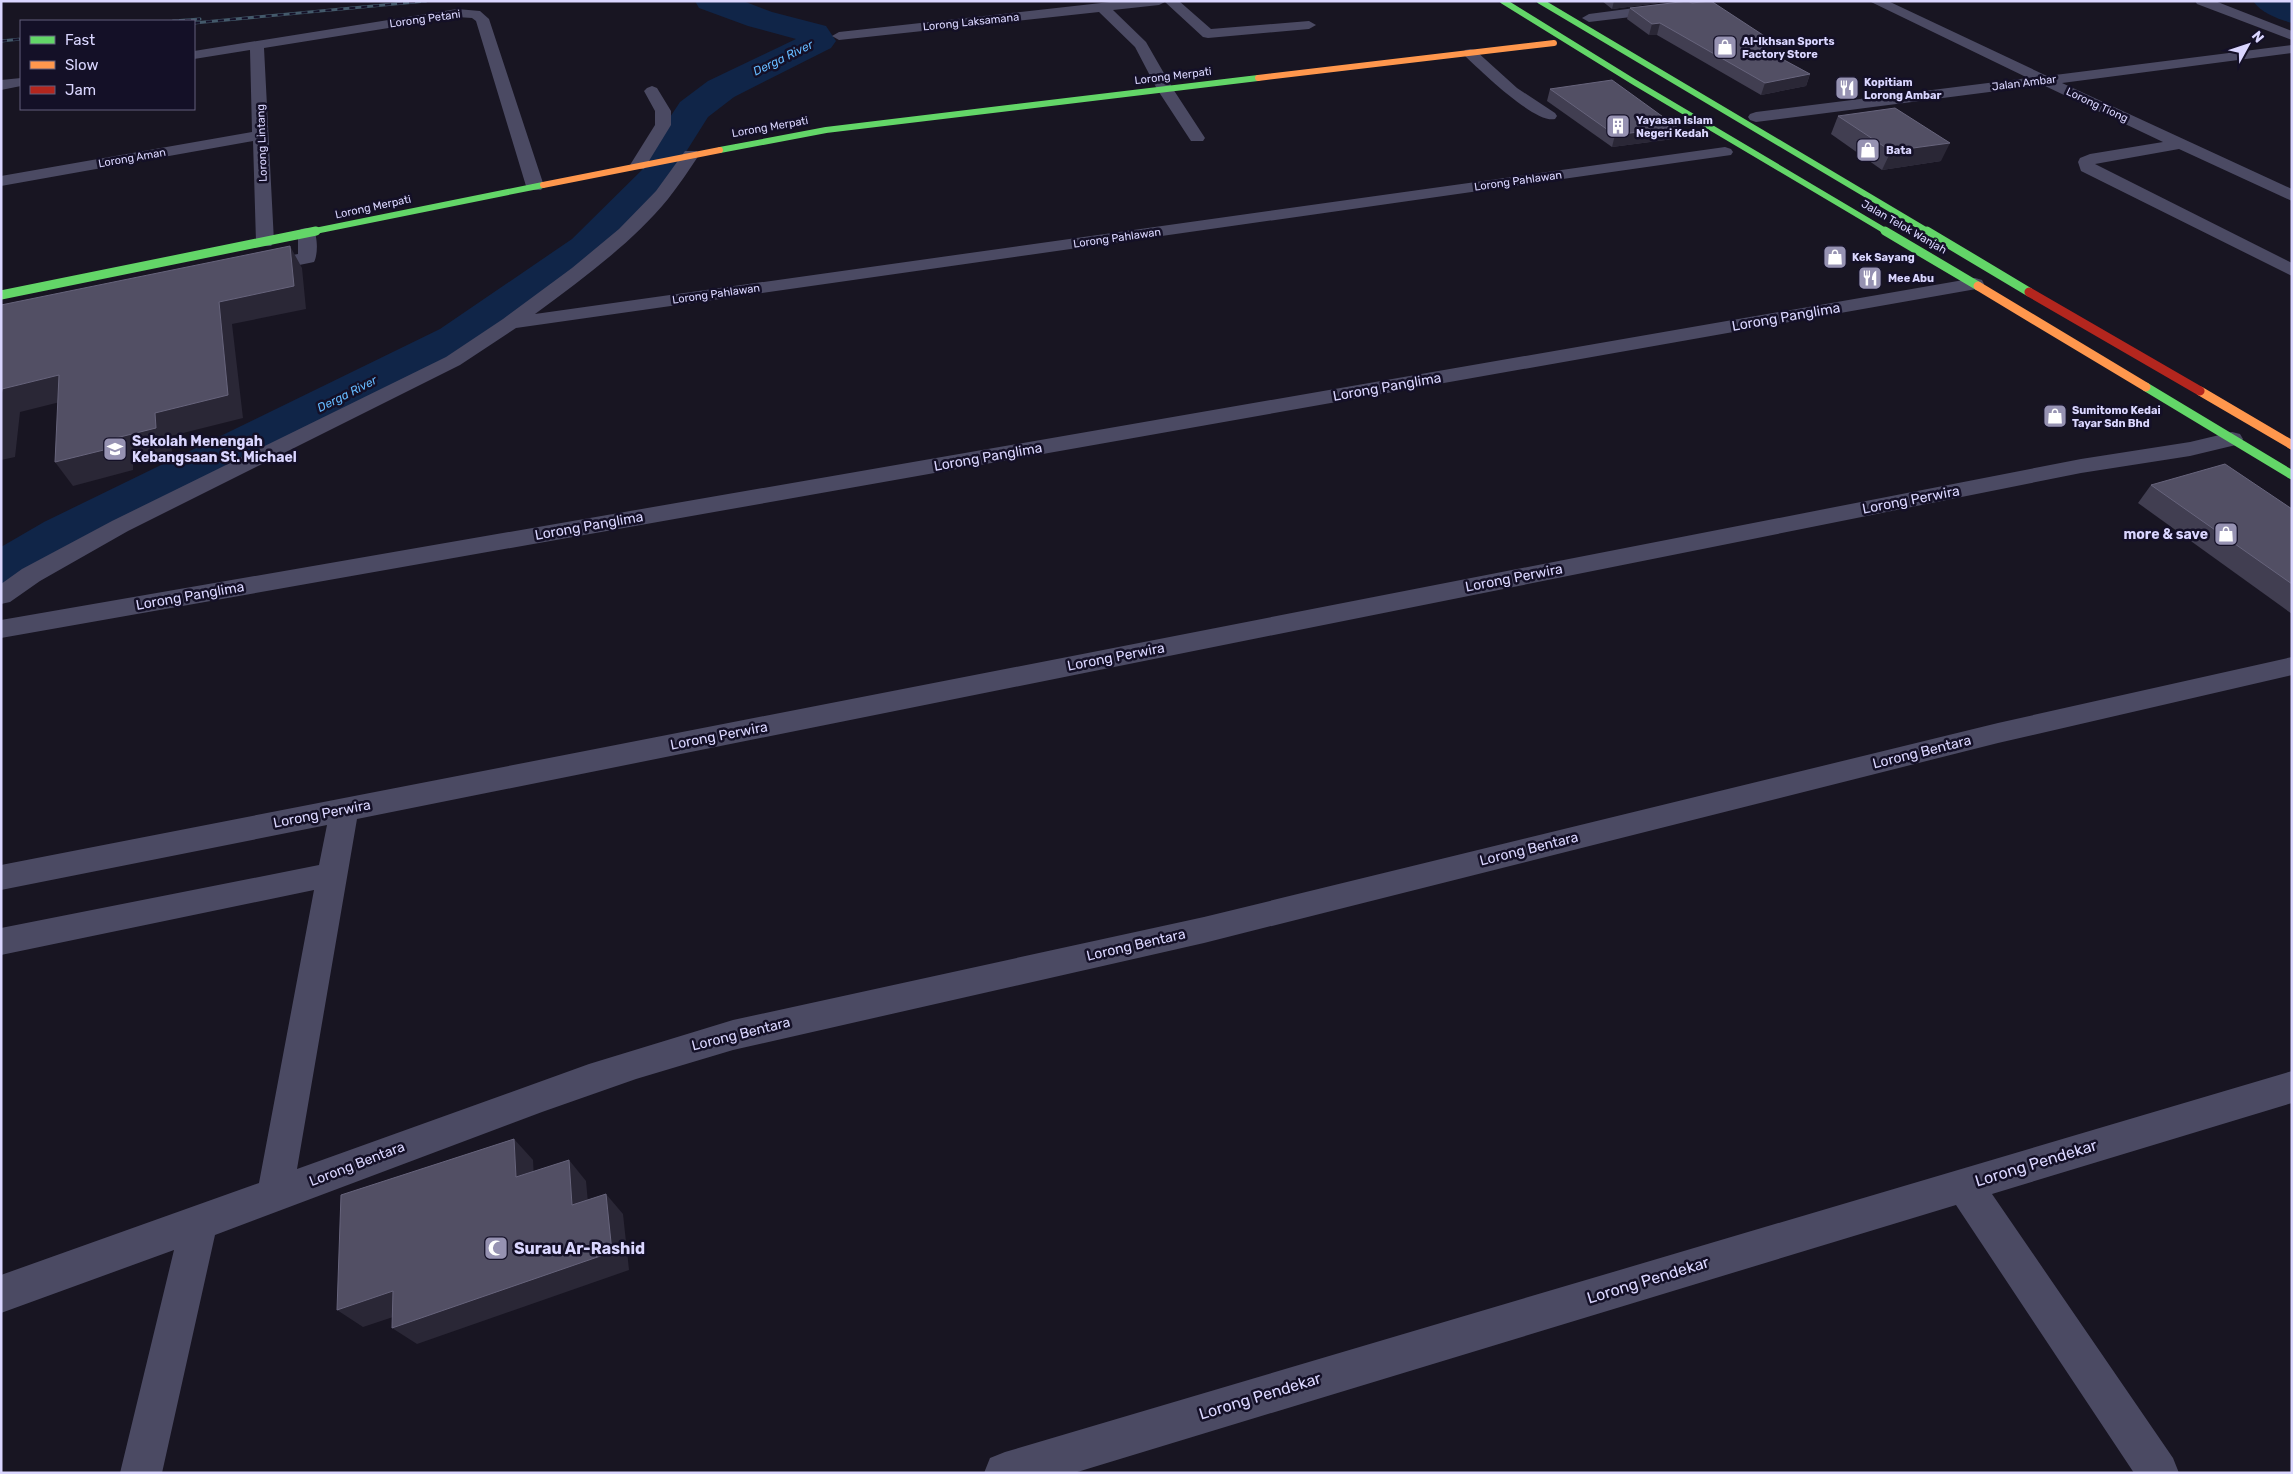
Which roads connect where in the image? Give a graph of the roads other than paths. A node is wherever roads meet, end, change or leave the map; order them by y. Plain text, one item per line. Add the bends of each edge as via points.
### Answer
1 (1159, 1) edge
2 (1171, 1) edge
3 (1540, 1) edge
4 (1562, 1) edge
5 (1594, 1) edge
6 (1694, 1) edge
7 (1876, 1) edge
8 (2202, 1) edge
9 (1499, 4) edge
10 (1102, 7) junction
11 (1617, 14) junction
12 (1589, 18) junction
13 (1309, 25) dead end
14 (839, 36) dead end
15 (2292, 36) edge
16 (1554, 43) junction
17 (257, 45) junction
18 (2292, 49) edge
19 (1470, 53) junction
20 (195, 55) edge
21 (2044, 80) junction
22 (20, 82) edge
23 (1, 85) edge
24 (1165, 89) junction
25 (652, 91) dead end
26 (1549, 116) dead end
27 (1668, 116) dead end
28 (1756, 117) junction
29 (262, 135) junction
30 (1197, 138) dead end
31 (1709, 142) dead end
32 (2180, 144) junction
33 (691, 155) junction
34 (1729, 155) joint
35 (638, 165) junction
36 (1, 181) edge
37 (535, 186) junction
38 (2292, 196) edge
39 (307, 233) junction
40 (265, 242) junction
41 (1898, 251) dead end
42 (1951, 269) junction
43 (2292, 270) edge
44 (240, 271) edge
45 (1977, 274) junction
46 (1, 295) edge
47 (510, 323) junction
48 (2232, 439) junction
49 (2292, 445) edge
50 (2292, 475) edge
51 (1, 596) edge
52 (1, 629) edge
53 (2292, 666) edge
54 (344, 810) junction
55 (334, 874) junction
56 (1, 878) edge
57 (1, 942) edge
58 (2292, 1087) edge
59 (1964, 1185) junction
60 (275, 1195) junction
61 (199, 1224) junction
62 (1, 1294) edge
63 (142, 1473) edge
64 (1005, 1473) edge
65 (2158, 1473) edge

1 - 10 street, Lorong Laksamana
2 - 13 street via 1208,34
3 - 45 main road, Jalan Telok Wanjah via 1811,162
4 - 12 main road
5 - 11 street
6 - 11 street via 1696,5
7 - 21 street, Lorong Tiong
8 - 15 street
9 - 16 main road
9 - 42 main road, Jalan Telok Wanjah
10 - 14 street, Lorong Laksamana
10 - 24 street via 1141,45
11 - 12 street
12 - 28 main road
16 - 19 main road, Lorong Merpati
16 - 27 main road
17 - 20 street, Lorong Petani
17 - 29 street, Lorong Lintang
17 - 37 street, Lorong Petani via 457,13 479,16
18 - 21 street, Jalan Ambar
19 - 24 main road, Lorong Merpati
19 - 26 street via 1512,91
21 - 28 street, Jalan Ambar
21 - 32 street, Lorong Tiong
22 - 23 street
24 - 30 street
24 - 33 main road, Lorong Merpati via 826,130
25 - 35 street via 663,111 663,124
28 - 45 main road via 1821,156
29 - 36 street, Lorong Aman
29 - 40 street, Lorong Lintang
31 - 34 main road
32 - 38 street, Lorong Tiong
32 - 43 street via 2096,158 2086,162 2087,167
33 - 35 main road, Lorong Merpati
33 - 47 street via 662,195 625,233
34 - 47 street, Lorong Pahlawan
35 - 37 main road, Lorong Merpati
37 - 39 main road, Lorong Merpati
39 - 40 main road, Lorong Merpati
39 - 44 street via 307,258
40 - 46 main road, Lorong Merpati
41 - 42 main road
42 - 45 main road, Jalan Telok Wanjah
45 - 48 main road, Jalan Telok Wanjah
45 - 49 main road, Jalan Telok Wanjah
45 - 52 street, Lorong Panglima
47 - 51 street via 453,361 120,526 31,575
48 - 50 main road, Jalan Telok Wanjah
48 - 54 street, Lorong Perwira via 2081,466
53 - 60 street, Lorong Bentara via 1998,733 1204,930 733,1035 597,1076
54 - 55 street
54 - 56 street, Lorong Perwira
55 - 57 street
55 - 60 street
58 - 59 street, Lorong Pendekar
59 - 64 street, Lorong Pendekar
59 - 65 street
60 - 61 street, Lorong Bentara
61 - 62 street, Lorong Bentara
61 - 63 street

